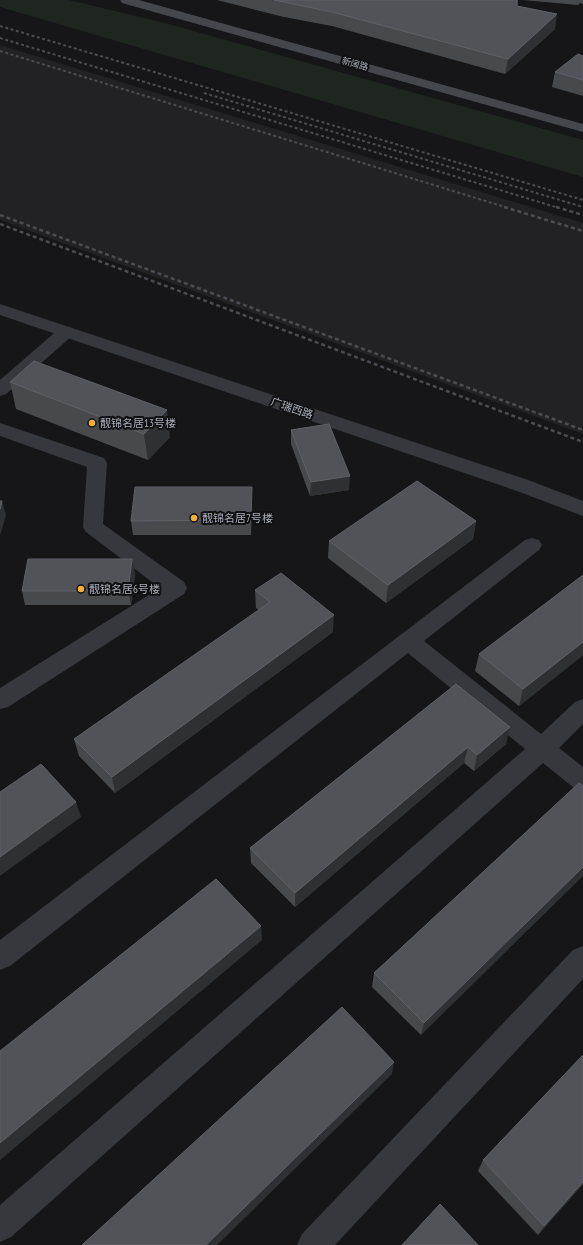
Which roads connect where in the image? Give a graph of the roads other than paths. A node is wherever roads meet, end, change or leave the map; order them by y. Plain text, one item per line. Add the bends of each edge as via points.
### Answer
1 (126, 0) edge
2 (583, 128) edge
3 (0, 309) edge
4 (66, 332) junction
5 (0, 390) edge
6 (0, 429) edge
7 (583, 510) edge
8 (532, 545) dead end
9 (408, 641) junction
10 (0, 700) edge
11 (583, 709) edge
12 (542, 748) junction
13 (583, 781) edge
14 (0, 957) edge
15 (582, 961) edge
16 (0, 1226) edge
17 (313, 1245) edge

1 - 2 main road, 新阔路
3 - 4 street, 广瑞西路
4 - 5 street
4 - 7 street, 广瑞西路 via 517,484
6 - 10 street via 97,463 93,526 176,588
8 - 9 street
9 - 12 street
9 - 14 street
11 - 12 street
12 - 13 street
12 - 16 street
15 - 17 street

